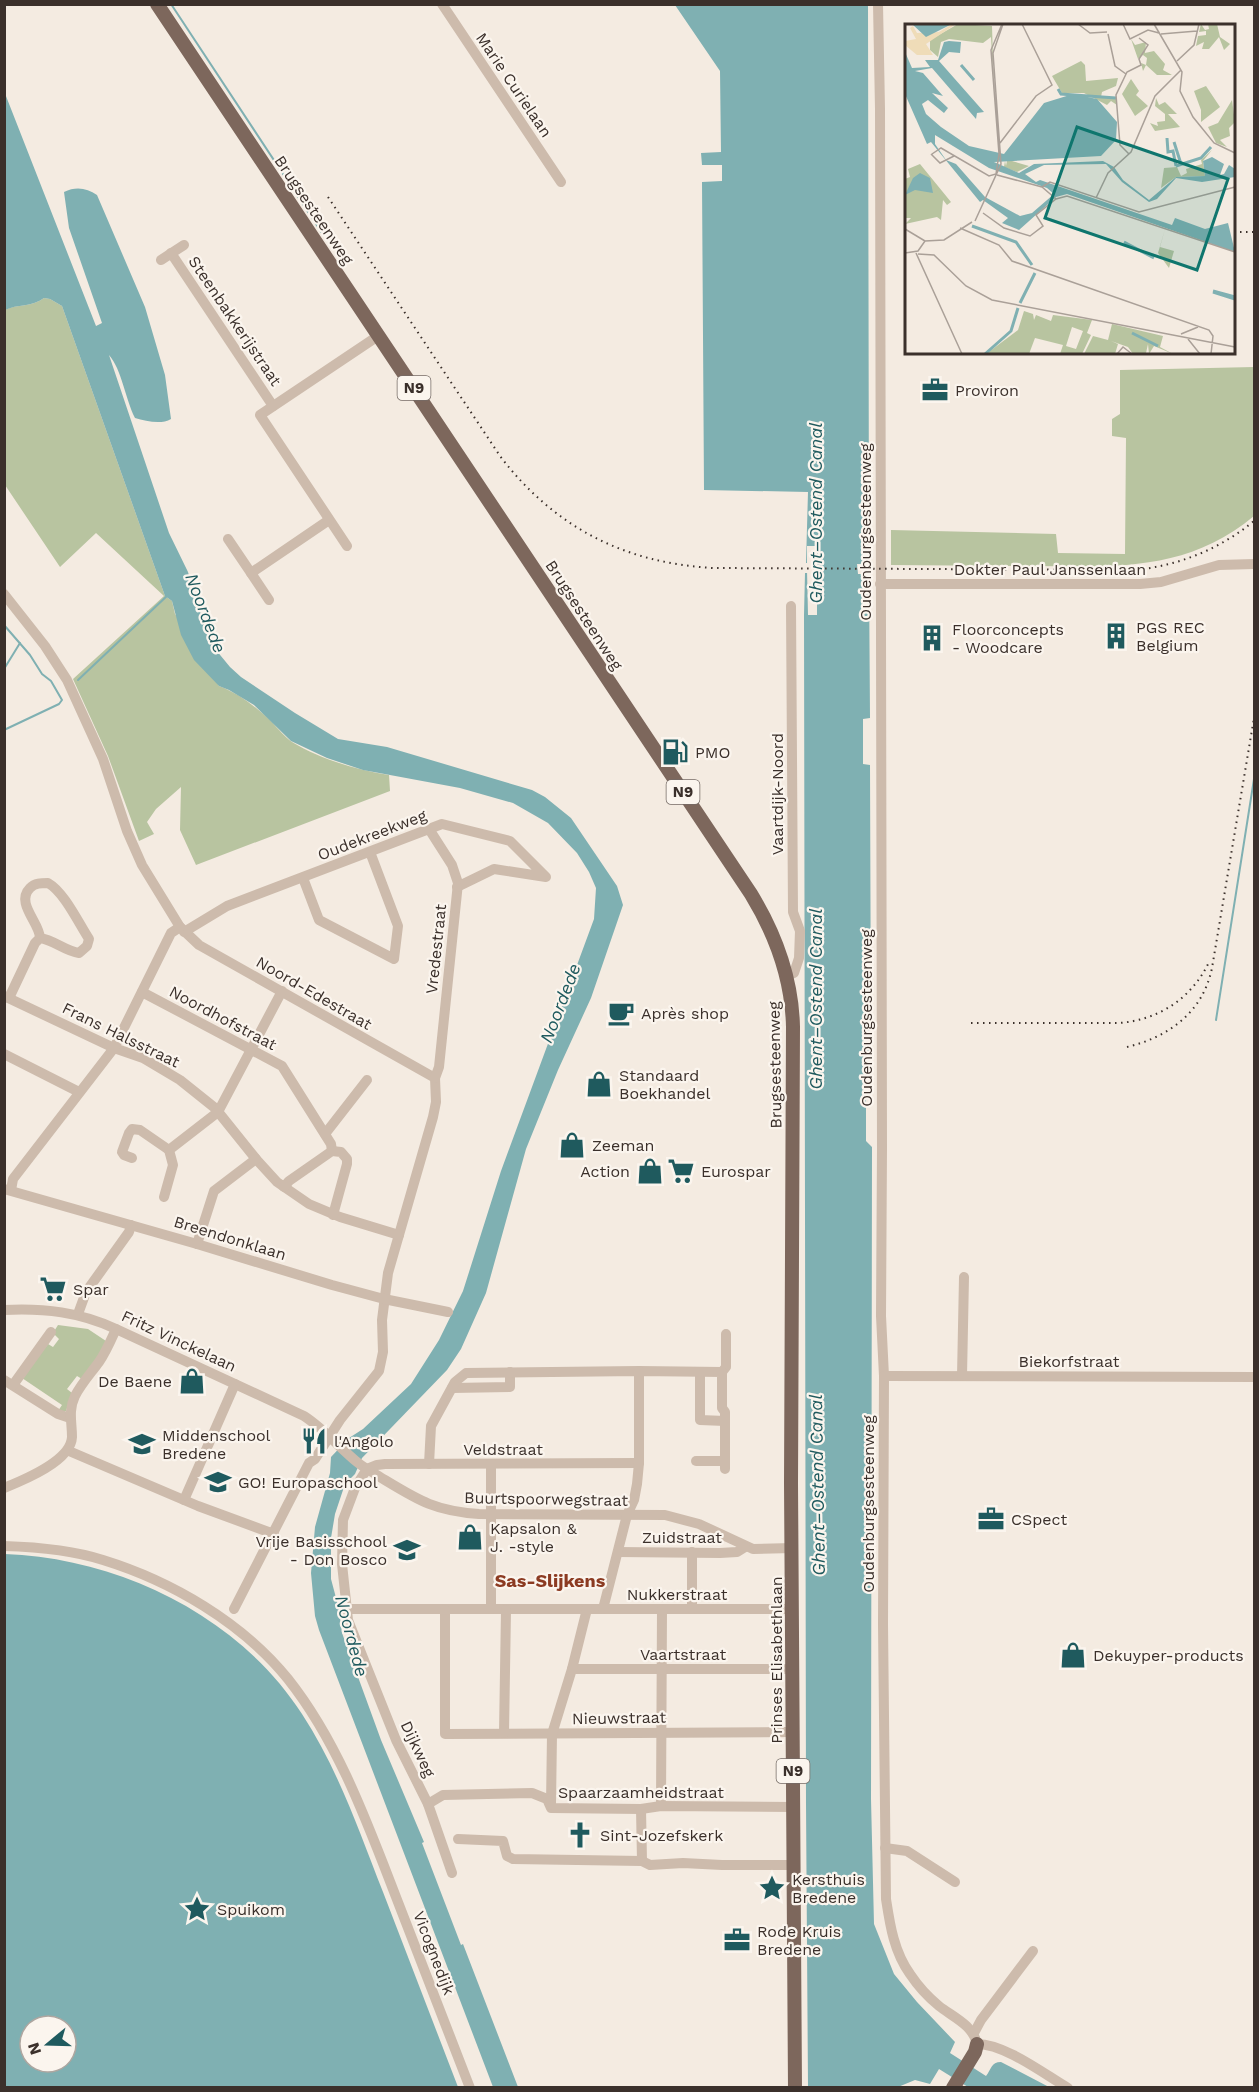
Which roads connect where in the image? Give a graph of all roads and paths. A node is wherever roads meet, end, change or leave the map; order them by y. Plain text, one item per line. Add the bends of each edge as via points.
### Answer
1 (157, 4) edge
2 (442, 4) edge
3 (878, 4) edge
4 (561, 182) dead end
5 (184, 245) dead end
6 (171, 253) junction
7 (161, 260) dead end
8 (378, 336) junction
9 (273, 406) junction
10 (329, 520) junction
11 (228, 539) dead end
12 (347, 546) dead end
13 (1254, 564) edge
14 (250, 573) junction
15 (880, 584) junction
16 (4, 594) edge
17 (269, 600) dead end
18 (791, 606) dead end
19 (429, 829) junction
20 (370, 852) junction
21 (303, 878) junction
22 (458, 887) junction
23 (182, 929) junction
24 (40, 938) junction
25 (787, 976) junction
26 (142, 992) junction
27 (282, 992) junction
28 (7, 997) edge
29 (114, 1048) junction
30 (250, 1049) junction
31 (4, 1054) edge
32 (435, 1078) junction
33 (367, 1080) dead end
34 (79, 1092) junction
35 (218, 1112) junction
36 (325, 1134) junction
37 (169, 1150) junction
38 (332, 1151) junction
39 (132, 1158) dead end
40 (256, 1159) junction
41 (284, 1187) junction
42 (8, 1189) edge
43 (164, 1197) dead end
44 (333, 1215) junction
45 (131, 1225) junction
46 (399, 1235) junction
47 (197, 1244) junction
48 (964, 1277) dead end
49 (384, 1299) junction
50 (792, 1305) joint
51 (4, 1310) edge
52 (448, 1312) dead end
53 (78, 1314) junction
54 (116, 1329) junction
55 (51, 1332) dead end
56 (726, 1334) dead end
57 (639, 1371) junction
58 (700, 1372) junction
59 (722, 1372) junction
60 (884, 1376) junction
61 (962, 1376) junction
62 (1254, 1377) edge
63 (9, 1382) edge
64 (235, 1384) junction
65 (70, 1418) junction
66 (725, 1420) junction
67 (329, 1436) junction
68 (69, 1451) junction
69 (696, 1461) dead end
70 (639, 1463) junction
71 (429, 1464) junction
72 (491, 1464) junction
73 (363, 1466) junction
74 (4, 1488) edge
75 (184, 1500) junction
76 (491, 1514) junction
77 (627, 1515) junction
78 (274, 1534) junction
79 (4, 1546) edge
80 (745, 1547) junction
81 (793, 1548) junction
82 (692, 1551) junction
83 (618, 1552) junction
84 (234, 1609) dead end
85 (346, 1609) junction
86 (491, 1609) junction
87 (587, 1609) junction
88 (603, 1609) junction
89 (692, 1609) junction
90 (792, 1609) junction
91 (445, 1610) junction
92 (506, 1610) junction
93 (662, 1610) junction
94 (572, 1669) junction
95 (662, 1669) junction
96 (793, 1669) junction
97 (662, 1732) junction
98 (793, 1732) junction
99 (504, 1733) junction
100 (552, 1734) junction
101 (428, 1804) junction
102 (661, 1806) junction
103 (793, 1807) junction
104 (551, 1808) junction
105 (641, 1809) junction
106 (458, 1839) dead end
107 (885, 1848) junction
108 (642, 1861) junction
109 (793, 1865) junction
110 (452, 1873) dead end
111 (955, 1882) dead end
112 (1033, 1951) dead end
113 (975, 2039) junction
114 (470, 2088) edge
115 (795, 2088) edge
116 (953, 2088) edge
117 (1068, 2088) edge

1 - 8 main road, Brugsesteenweg / N9
2 - 4 street, Marie Curielaan
3 - 15 street, Oudenburgsesteenweg
5 - 6 street, Steenbakkerijstraat
6 - 7 street, Steenbakkerijstraat
6 - 9 street, Steenbakkerijstraat
8 - 9 street, Steenbakkerijstraat
8 - 25 main road, Brugsesteenweg / N9 via 751,894 772,933
9 - 10 street, Steenbakkerijstraat via 260,415
10 - 12 street, Steenbakkerijstraat
10 - 14 street
11 - 14 street
13 - 15 street, Dokter Paul Janssenlaan via 1219,565 1140,584
14 - 17 street
15 - 60 street, Oudenburgsesteenweg via 880,1316
16 - 23 street, Noord-Edestraat via 67,680 103,759 134,849
18 - 25 street, Vaartdijk-Noord via 793,912 800,936 797,966
19 - 20 street, Oudekreekweg
19 - 22 street, Vredestraat via 453,867
19 - 22 street, Oudekreekweg via 446,824 510,841 546,877 494,869
20 - 21 street, Oudekreekweg
20 - 21 street via 398,926 394,959 319,920
21 - 23 street, Oudekreekweg via 227,906
22 - 32 street, Vredestraat
23 - 26 street via 171,933
23 - 27 street, Noord-Edestraat via 199,945
24 - 24 street via 79,953 87,946 88,939 56,888 48,883 36,884 24,897
24 - 28 street
25 - 50 main road, Brugsesteenweg / N9 via 793,1027
26 - 29 street
26 - 30 street, Noordhofstraat
27 - 30 street
27 - 32 street, Noord-Edestraat
28 - 29 street, Frans Halsstraat
29 - 34 street
29 - 35 street, Frans Halsstraat via 143,1058 170,1074
30 - 35 street
30 - 36 street, Noordhofstraat via 282,1066
31 - 34 street
32 - 46 street via 433,1117
33 - 36 street
34 - 42 street
35 - 37 street
35 - 40 street, Frans Halsstraat
36 - 38 street, Noordhofstraat
37 - 39 street via 140,1130 132,1129 122,1152
37 - 43 street via 173,1165
38 - 41 street
38 - 44 street, Noordhofstraat via 341,1152 348,1161
40 - 41 street, Frans Halsstraat
40 - 47 street via 214,1191
41 - 44 street, Frans Halsstraat
42 - 45 street, Breendonklaan
44 - 46 street, Frans Halsstraat
45 - 47 street, Breendonklaan
45 - 53 street via 86,1292
46 - 49 street
47 - 49 street, Breendonklaan
48 - 61 street
49 - 52 street, Breendonklaan
49 - 67 street via 379,1371
50 - 81 main road, Prinses Elisabethlaan / N9
51 - 53 street, Fritz Vinckelaan
53 - 54 street, Fritz Vinckelaan
54 - 64 street, Fritz Vinckelaan
54 - 65 street via 101,1360 77,1392
55 - 63 street
56 - 59 street via 726,1367
57 - 58 street
57 - 70 street
57 - 71 street via 466,1373 457,1379 431,1426
58 - 59 street
58 - 66 street via 700,1420
59 - 66 street
60 - 61 street, Biekorfstraat
60 - 107 street, Oudenburgsesteenweg
61 - 62 street, Biekorfstraat
63 - 65 street
64 - 67 street, Fritz Vinckelaan via 304,1416
64 - 75 street
65 - 68 street
66 - 69 street via 725,1465
67 - 73 street, Buurtspoorwegstraat
67 - 78 street via 309,1463
68 - 74 street via 33,1476
68 - 75 street
70 - 72 street, Veldstraat
70 - 77 street via 636,1492
71 - 72 street, Veldstraat
71 - 73 street, Veldstraat
72 - 76 street
73 - 76 street, Buurtspoorwegstraat via 427,1504 458,1512
73 - 85 street via 344,1520 341,1553
75 - 78 street
76 - 77 street, Buurtspoorwegstraat
76 - 86 street
77 - 80 street, Buurtspoorwegstraat via 665,1515 687,1520
77 - 83 street
78 - 84 street
79 - 114 street, Vicognedijk via 50,1550 109,1562 143,1574 235,1628 269,1659 302,1698 370,1828
80 - 81 street
80 - 82 street, Zuidstraat via 737,1552
81 - 90 main road, Prinses Elisabethlaan / N9
82 - 83 street, Zuidstraat
82 - 89 street
83 - 88 street
85 - 91 street, Nukkerstraat
85 - 101 street, Dijkweg via 396,1740
86 - 91 street, Nukkerstraat
86 - 92 street, Nukkerstraat
87 - 88 street, Nukkerstraat
87 - 92 street, Nukkerstraat
87 - 94 street
88 - 93 street, Nukkerstraat
89 - 90 street, Nukkerstraat
89 - 93 street, Nukkerstraat
90 - 96 main road, Prinses Elisabethlaan / N9
91 - 99 street, Nieuwstraat via 445,1734
92 - 99 street
93 - 95 street
94 - 95 street, Vaartstraat
94 - 100 street
95 - 96 street, Vaartstraat
95 - 97 street
96 - 98 main road, Prinses Elisabethlaan / N9
97 - 98 street, Nieuwstraat
97 - 100 street, Nieuwstraat
97 - 102 street
98 - 103 main road, Prinses Elisabethlaan / N9
99 - 100 street, Nieuwstraat
100 - 104 street
101 - 104 street, Spaarzaamheidstraat via 442,1795 532,1792 547,1799
101 - 110 street, Dijkweg
102 - 103 street, Spaarzaamheidstraat
102 - 105 street, Spaarzaamheidstraat
103 - 109 main road, Prinses Elisabethlaan / N9
104 - 105 street, Spaarzaamheidstraat
105 - 108 street
106 - 108 street via 503,1841 507,1856 513,1859
107 - 111 street via 907,1851
107 - 113 street, Oudenburgsesteenweg via 886,1899 899,1954 910,1975
108 - 109 street via 650,1865
109 - 115 main road, Prinses Elisabethlaan / N9
112 - 113 street via 981,2020
113 - 116 main road via 968,2063
113 - 117 street via 1010,2054

